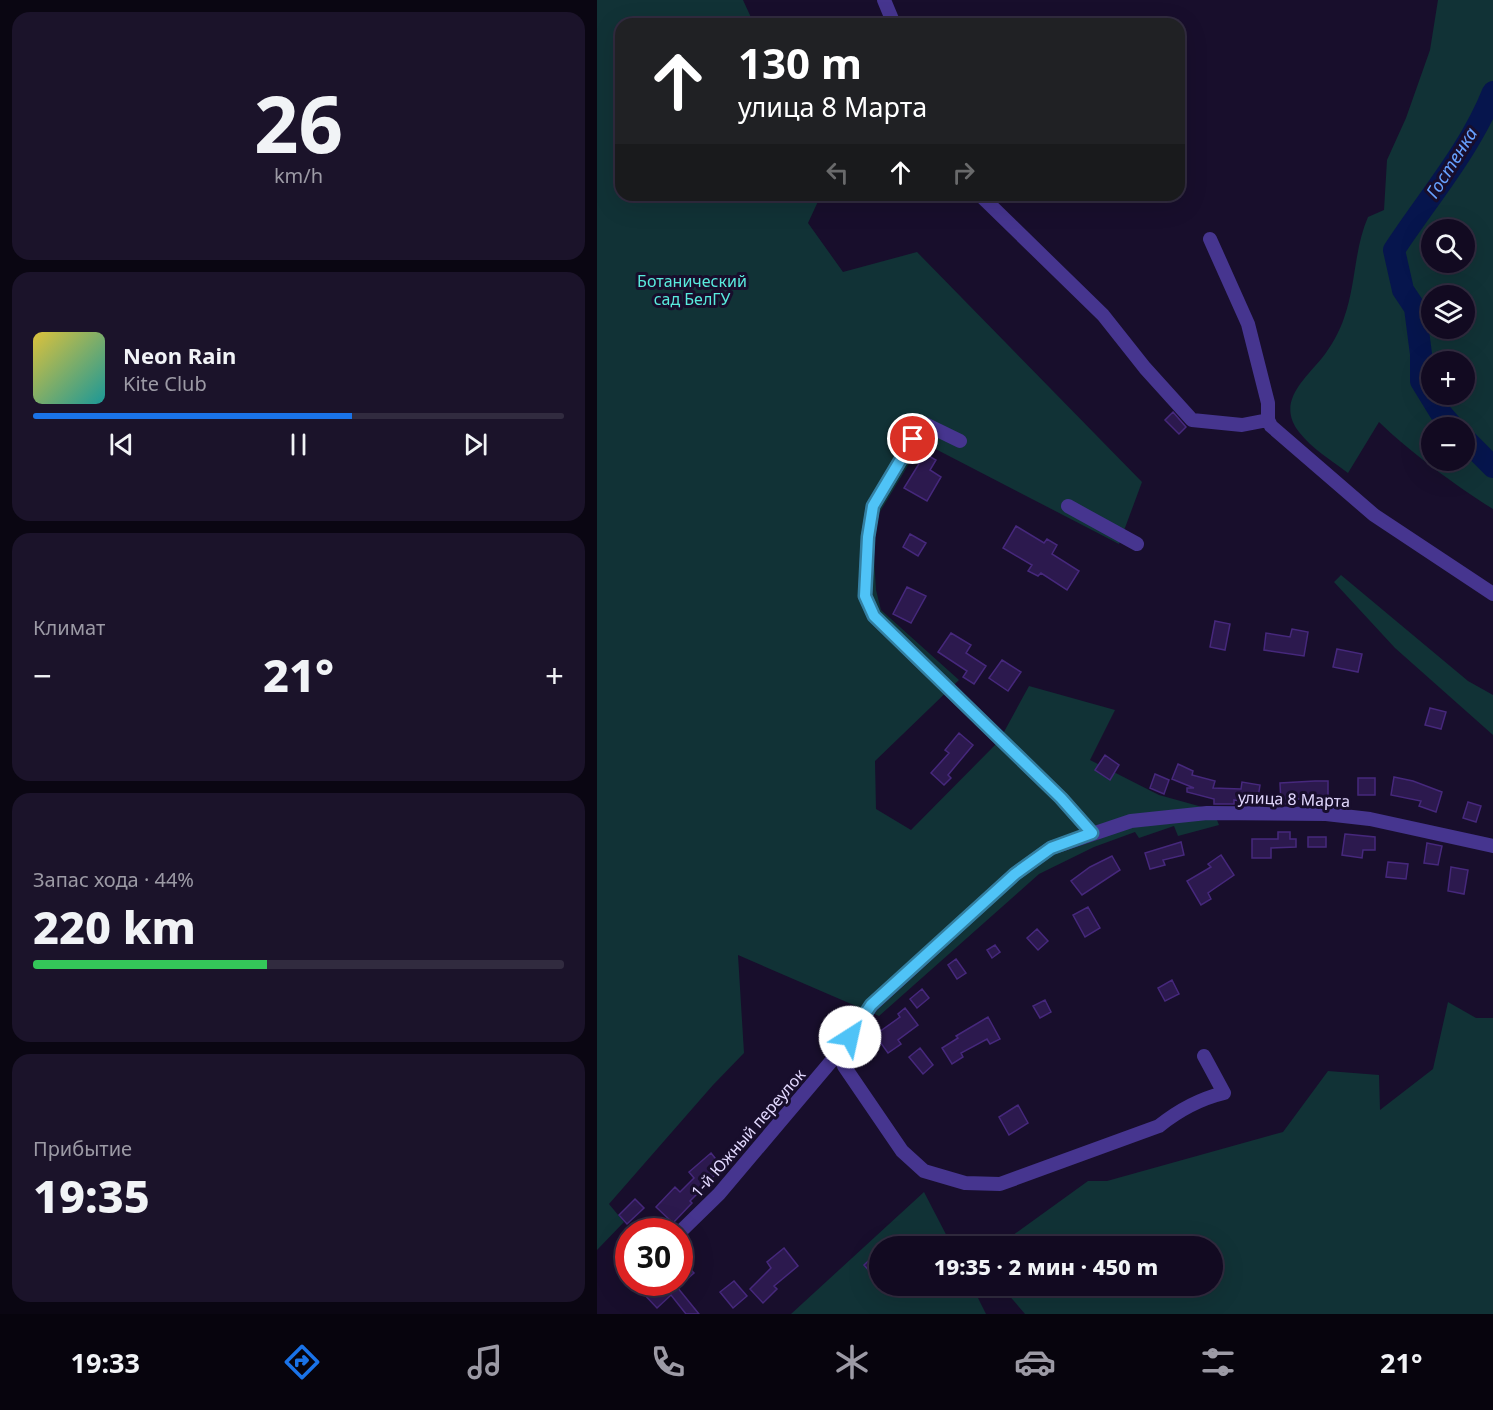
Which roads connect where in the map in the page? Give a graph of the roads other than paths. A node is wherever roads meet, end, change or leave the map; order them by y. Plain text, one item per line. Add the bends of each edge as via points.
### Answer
1 (884, 0) edge
2 (892, 18) edge
3 (986, 201) edge
4 (1210, 239) dead end
5 (1268, 420) junction
6 (960, 441) dead end
7 (1068, 506) dead end
8 (1137, 544) dead end
9 (1493, 594) edge
10 (1092, 833) junction
11 (1493, 846) edge
12 (1015, 874) joint
13 (839, 1052) junction
14 (1204, 1056) dead end
15 (693, 1219) edge

1 - 2 street
3 - 5 street via 1103,315 1192,420 1242,425
4 - 5 street via 1248,324 1268,403
5 - 9 street via 1374,515
6 - 10 street via 923,423 873,506 865,596 874,616
7 - 8 street
10 - 11 street, улица 8 Марта via 1131,821 1207,813 1326,814 1370,819
10 - 12 street, улица 8 Марта via 1051,848
12 - 13 street, 1-й Южный переулок via 871,1005
13 - 14 street via 844,1066 902,1151 924,1171 965,1183 1000,1184 1159,1126 1204,1098 1224,1093
13 - 15 street, 1-й Южный переулок

